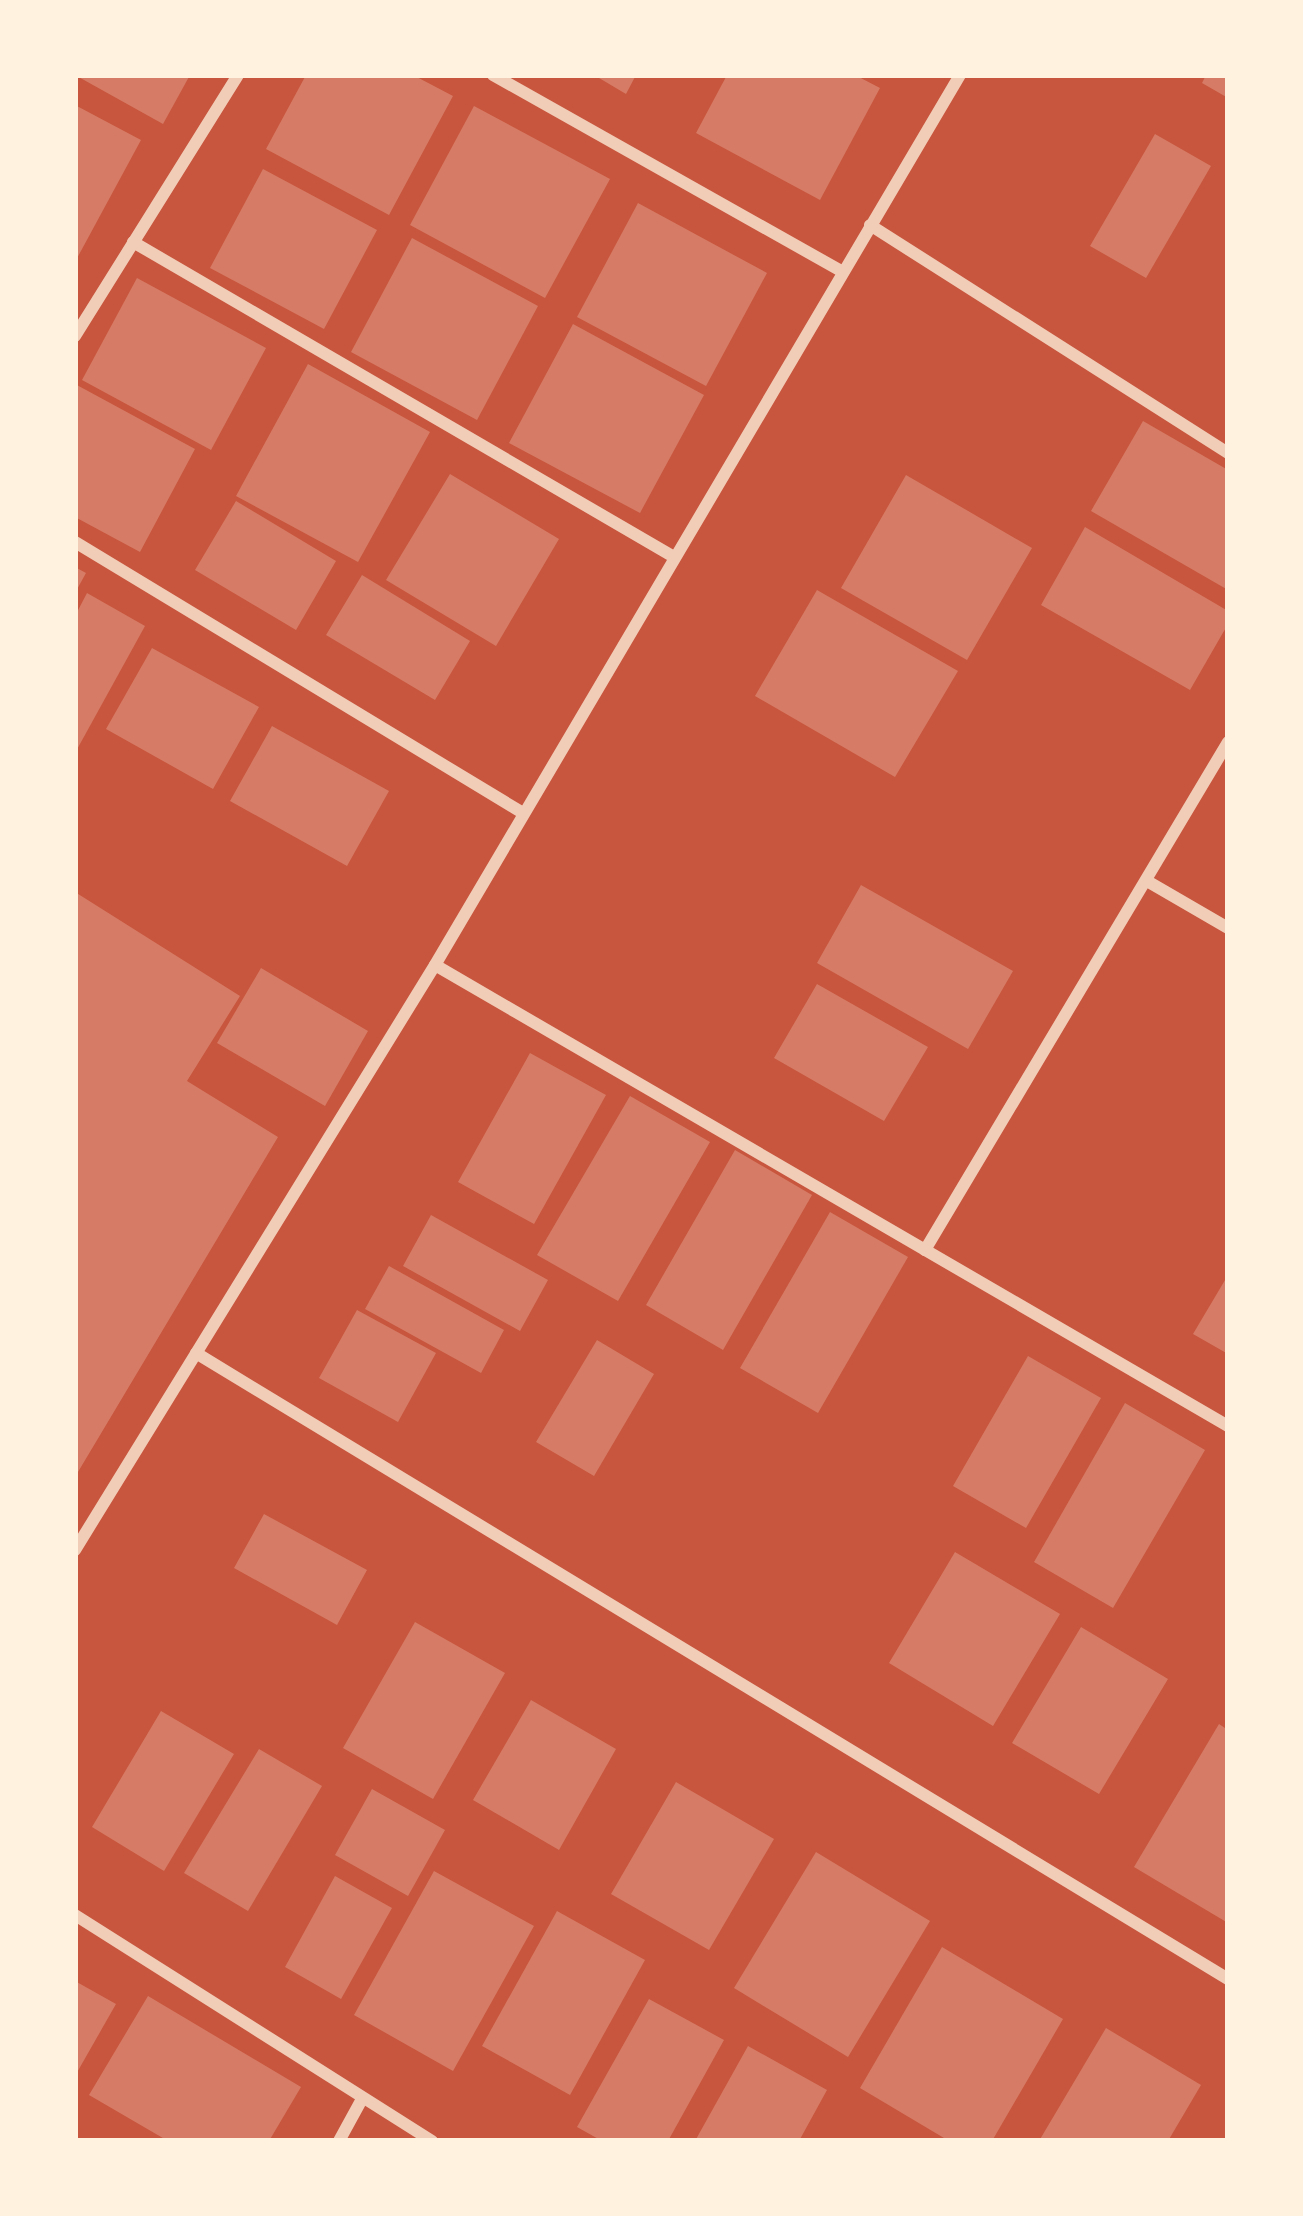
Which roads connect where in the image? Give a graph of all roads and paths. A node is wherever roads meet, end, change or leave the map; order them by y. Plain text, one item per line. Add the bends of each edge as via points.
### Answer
1 (238, 75) edge
2 (493, 75) edge
3 (960, 75) edge
4 (870, 225) junction
5 (133, 242) junction
6 (843, 272) junction
7 (75, 336) edge
8 (1228, 453) edge
9 (75, 542) edge
10 (674, 557) junction
11 (1228, 742) edge
12 (523, 813) junction
13 (1147, 881) junction
14 (1228, 928) edge
15 (435, 965) junction
16 (925, 1250) junction
17 (196, 1353) junction
18 (1228, 1426) edge
19 (75, 1550) edge
20 (75, 1915) edge
21 (1228, 1979) edge
22 (362, 2098) junction
23 (338, 2141) edge
24 (432, 2141) edge

1 - 5 street
2 - 6 street
3 - 4 street
4 - 6 street
4 - 8 street
5 - 7 street
5 - 10 street
6 - 10 street
9 - 12 street
10 - 12 street
11 - 13 street
12 - 15 street
13 - 14 street
13 - 16 street
15 - 16 street
15 - 17 street
16 - 18 street
17 - 19 street
17 - 21 street
20 - 22 street
22 - 23 street
22 - 24 street

